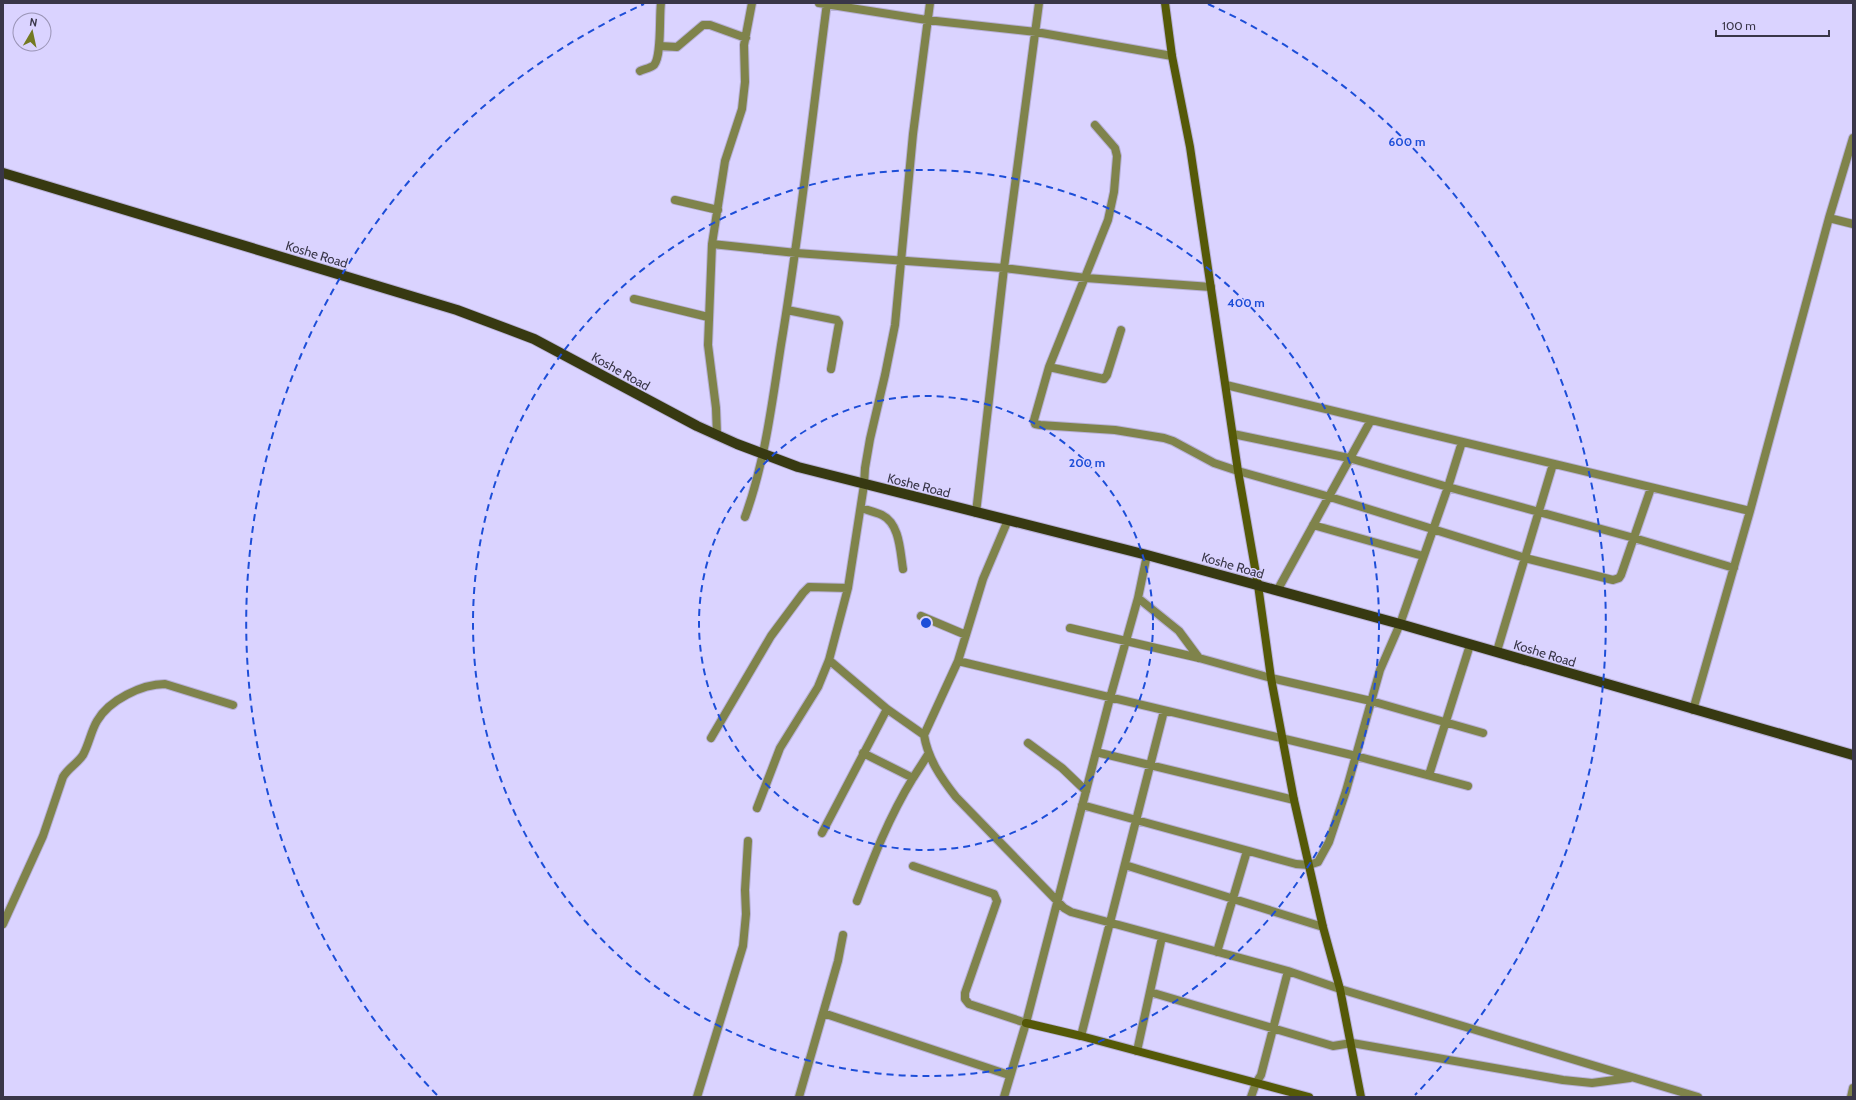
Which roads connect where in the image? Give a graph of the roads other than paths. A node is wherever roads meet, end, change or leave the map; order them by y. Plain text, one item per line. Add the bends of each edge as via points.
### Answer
1 (661, 3) edge
2 (752, 3) edge
3 (930, 3) edge
4 (1039, 3) edge
5 (1165, 3) edge
6 (824, 4) edge
7 (927, 20) junction
8 (1036, 32) junction
9 (746, 38) junction
10 (659, 46) junction
11 (1172, 56) junction
12 (640, 71) dead end
13 (1095, 125) dead end
14 (1853, 138) edge
15 (3, 173) edge
16 (675, 200) dead end
17 (718, 210) junction
18 (1829, 218) junction
19 (1853, 224) edge
20 (712, 244) junction
21 (796, 253) junction
22 (901, 261) junction
23 (1004, 268) junction
24 (1086, 278) junction
25 (1211, 287) junction
26 (634, 299) dead end
27 (787, 310) junction
28 (708, 317) junction
29 (1121, 330) dead end
30 (1049, 367) junction
31 (831, 369) dead end
32 (1226, 385) junction
33 (1371, 420) junction
34 (1233, 434) junction
35 (717, 435) junction
36 (1462, 442) junction
37 (764, 455) junction
38 (1350, 458) junction
39 (1553, 464) junction
40 (1238, 471) junction
41 (864, 485) junction
42 (1448, 487) junction
43 (1651, 488) junction
44 (1330, 497) junction
45 (861, 508) junction
46 (1539, 511) junction
47 (1750, 511) junction
48 (976, 512) junction
49 (745, 517) dead end
50 (1008, 520) junction
51 (1313, 525) junction
52 (1433, 529) junction
53 (1634, 538) junction
54 (1147, 555) junction
55 (1423, 556) junction
56 (1525, 558) junction
57 (1734, 568) junction
58 (903, 569) dead end
59 (1258, 585) junction
60 (848, 588) junction
61 (1277, 591) junction
62 (1138, 598) junction
63 (921, 616) dead end
64 (1400, 624) junction
65 (1070, 628) dead end
66 (966, 635) junction
67 (1126, 641) junction
68 (1470, 645) junction
69 (1497, 651) junction
70 (1199, 658) junction
71 (829, 660) junction
72 (958, 661) junction
73 (1271, 678) junction
74 (1110, 698) junction
75 (1371, 702) junction
76 (233, 705) dead end
77 (887, 709) junction
78 (1693, 710) junction
79 (1164, 712) junction
80 (1445, 721) junction
81 (1483, 733) dead end
82 (924, 735) junction
83 (711, 738) dead end
84 (1282, 739) junction
85 (1028, 743) dead end
86 (1096, 752) junction
87 (863, 753) junction
88 (929, 753) junction
89 (1853, 755) edge
90 (1356, 756) junction
91 (1152, 765) junction
92 (1429, 775) junction
93 (913, 778) junction
94 (1468, 786) dead end
95 (1086, 791) junction
96 (1294, 800) junction
97 (1082, 805) junction
98 (758, 808) dead end
99 (1137, 819) junction
100 (822, 834) dead end
101 (748, 841) dead end
102 (1247, 851) junction
103 (1125, 865) junction
104 (1309, 865) junction
105 (913, 866) dead end
106 (1233, 900) junction
107 (857, 901) dead end
108 (1058, 903) junction
109 (1110, 923) junction
110 (3, 924) edge
111 (1323, 927) junction
112 (843, 935) dead end
113 (1162, 937) junction
114 (1218, 952) junction
115 (1288, 971) junction
116 (1340, 989) junction
117 (1150, 992) junction
118 (823, 1013) junction
119 (1026, 1023) junction
120 (1273, 1029) junction
121 (1081, 1036) junction
122 (1352, 1043) junction
123 (1137, 1051) junction
124 (1009, 1075) junction
125 (1634, 1077) junction
126 (1256, 1083) junction
127 (1853, 1088) edge
128 (697, 1097) edge
129 (799, 1097) edge
130 (1004, 1097) edge
131 (1251, 1097) edge
132 (1309, 1097) edge
133 (1361, 1097) edge
134 (1698, 1097) edge
135 (1851, 1097) edge

1 - 10 street
2 - 9 street
3 - 7 street
4 - 8 street
5 - 11 street
6 - 7 street
6 - 21 street
7 - 8 street
7 - 22 street
8 - 11 street
8 - 23 street
9 - 10 street via 710,25 703,25 677,47
9 - 17 street via 742,109 725,161
10 - 12 street via 656,63
11 - 25 street via 1190,146
13 - 24 street via 1115,148 1117,156 1112,207
14 - 18 street
15 - 35 main road, Koshe Road via 492,322 544,344
16 - 17 street
17 - 20 street
18 - 19 street
18 - 47 street
20 - 21 street
20 - 28 street
21 - 22 street
21 - 27 street
22 - 23 street
22 - 41 street via 895,325 870,439
23 - 24 street
23 - 48 street
24 - 25 street
24 - 30 street
25 - 32 street
26 - 28 street
27 - 31 street via 837,320 839,323
27 - 37 street
28 - 35 street via 708,346
29 - 30 street via 1104,379
30 - 40 street via 1035,424 1115,430 1164,438 1214,463
32 - 33 street
32 - 34 street
33 - 36 street
33 - 38 street
34 - 38 street
34 - 40 street
35 - 37 main road, Koshe Road
36 - 39 street
36 - 42 street
37 - 41 main road, Koshe Road
37 - 49 street
38 - 42 street
38 - 44 street
39 - 43 street
39 - 46 street
40 - 44 street
40 - 59 street
41 - 45 street
41 - 48 main road, Koshe Road
42 - 46 street
42 - 52 street
43 - 47 street
43 - 53 street
44 - 51 street
44 - 52 street
45 - 58 street via 882,515 889,521 899,541
45 - 60 street
46 - 53 street
46 - 56 street
47 - 57 street
48 - 50 main road, Koshe Road
50 - 54 main road, Koshe Road
50 - 66 street via 983,578
51 - 55 street
51 - 61 street
52 - 55 street
52 - 56 street
53 - 56 street via 1621,575 1613,580
53 - 57 street
54 - 59 main road, Koshe Road
54 - 62 street
55 - 64 street
56 - 69 street
57 - 78 street
59 - 61 main road, Koshe Road
59 - 73 street
60 - 71 street
60 - 83 street via 809,587 802,593 771,636
61 - 64 main road, Koshe Road
62 - 67 street
62 - 70 street via 1179,631
63 - 66 street
64 - 68 main road, Koshe Road
64 - 75 street via 1380,670
65 - 67 street
66 - 72 street
67 - 70 street
67 - 74 street
68 - 69 main road, Koshe Road
68 - 80 street
69 - 78 main road, Koshe Road
70 - 73 street
71 - 77 street
71 - 98 street via 818,686 780,748
72 - 74 street
72 - 82 street
73 - 75 street
73 - 84 street
74 - 79 street
74 - 86 street
75 - 80 street
75 - 90 street
76 - 110 street via 165,684 155,684 135,690 102,714 84,753 63,777 42,836
77 - 82 street
77 - 87 street
78 - 89 main road, Koshe Road
79 - 84 street
79 - 91 street
80 - 81 street
80 - 92 street
82 - 88 street
84 - 90 street
84 - 96 street
85 - 95 street via 1062,768
86 - 91 street
86 - 95 street
87 - 93 street
87 - 100 street
88 - 93 street
88 - 108 street via 944,782 963,806
90 - 92 street
90 - 104 street via 1329,842 1318,862
91 - 96 street
91 - 99 street
92 - 94 street
93 - 107 street via 879,842
95 - 97 street
96 - 104 street
97 - 99 street
97 - 108 street
99 - 102 street
99 - 103 street
101 - 128 street via 743,946
102 - 104 street
102 - 106 street
103 - 106 street
103 - 109 street
104 - 111 street
105 - 119 street via 994,894 997,901 965,999 969,1004
106 - 111 street
106 - 114 street
108 - 109 street via 1071,912
108 - 119 street
109 - 113 street
109 - 121 street
111 - 116 street
112 - 118 street
113 - 114 street
113 - 117 street
114 - 115 street
115 - 116 street
115 - 120 street
116 - 122 street
116 - 125 street
117 - 120 street
117 - 123 street
118 - 124 street
118 - 129 street
119 - 121 street
119 - 124 street
120 - 122 street via 1333,1046
120 - 126 street via 1261,1075
121 - 123 street
122 - 125 street via 1563,1080 1592,1083
122 - 133 street
123 - 126 street
124 - 130 street
125 - 134 street
126 - 131 street
126 - 132 street
127 - 135 street

